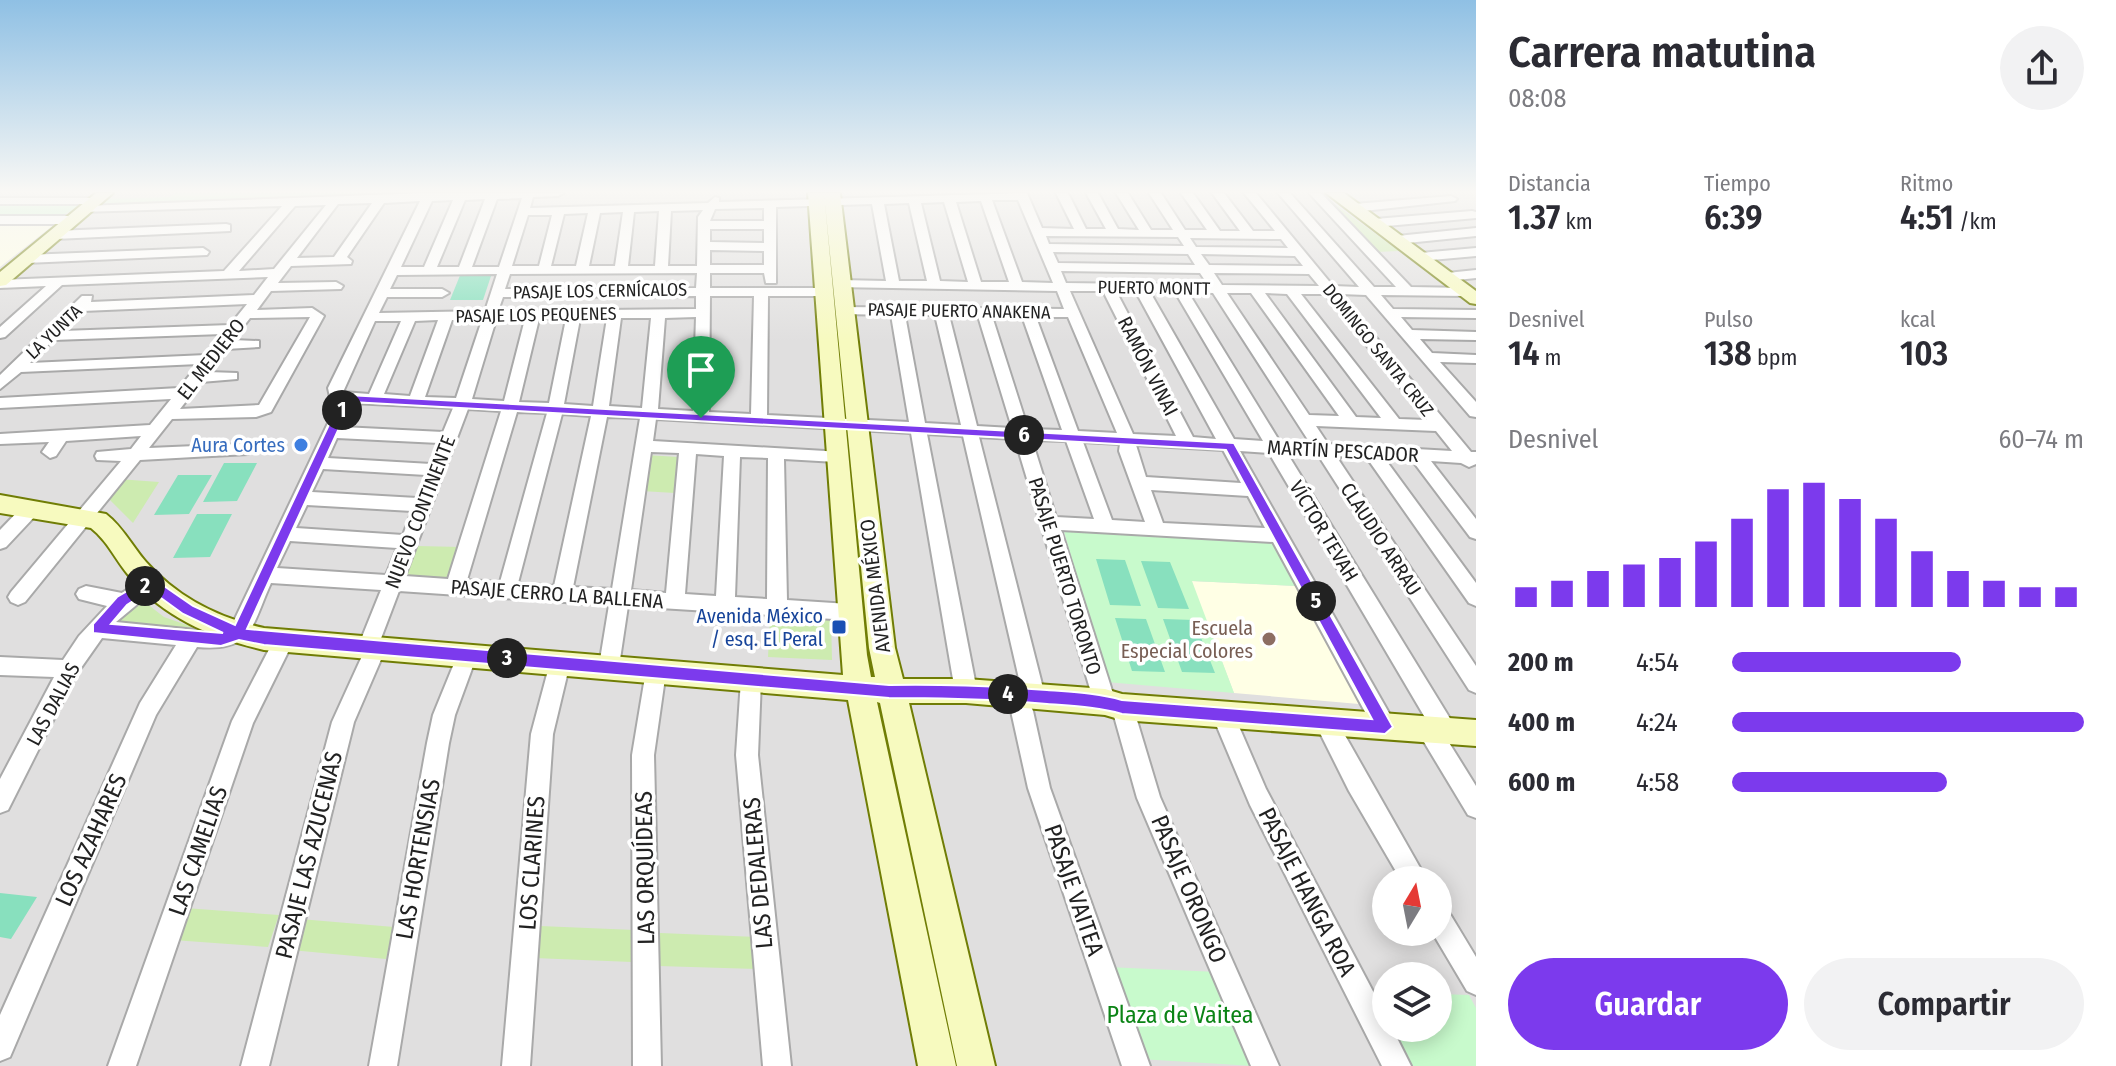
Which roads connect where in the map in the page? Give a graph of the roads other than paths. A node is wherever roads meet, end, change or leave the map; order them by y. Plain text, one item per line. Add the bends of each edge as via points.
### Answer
1 (46, 243) edge
2 (212, 243) edge
3 (256, 243) edge
4 (303, 243) edge
5 (352, 243) edge
6 (406, 243) edge
7 (441, 243) edge
8 (475, 243) edge
9 (512, 243) edge
10 (551, 243) edge
11 (588, 243) edge
12 (624, 243) edge
13 (663, 243) edge
14 (704, 243) edge
15 (771, 243) edge
16 (828, 243) edge
17 (885, 243) edge
18 (924, 243) edge
19 (963, 243) edge
20 (1001, 243) edge
21 (1043, 243) edge
22 (1188, 243) edge
23 (1290, 243) edge
24 (1328, 243) edge
25 (1362, 243) edge
26 (1401, 243) edge
27 (704, 246) junction
28 (771, 247) junction
29 (1045, 248) junction
30 (1193, 250) junction
31 (203, 252) junction
32 (1298, 252) junction
33 (1476, 252) edge
34 (1420, 257) junction
35 (26, 259) junction
36 (1053, 267) junction
37 (283, 268) junction
38 (703, 268) junction
39 (621, 269) junction
40 (661, 269) junction
41 (771, 269) junction
42 (1204, 269) junction
43 (504, 270) junction
44 (544, 270) junction
45 (582, 270) junction
46 (1313, 270) junction
47 (392, 271) junction
48 (429, 271) junction
49 (464, 271) junction
50 (1476, 274) edge
51 (228, 275) junction
52 (179, 277) junction
53 (1447, 277) junction
54 (2, 278) edge
55 (107, 280) junction
56 (58, 282) junction
57 (893, 285) junction
58 (934, 285) junction
59 (336, 286) dead end
60 (976, 286) junction
61 (1017, 286) junction
62 (1062, 287) junction
63 (832, 288) junction
64 (1108, 288) junction
65 (1141, 288) junction
66 (1179, 288) junction
67 (1218, 289) junction
68 (1255, 289) junction
69 (703, 290) junction
70 (766, 290) junction
71 (1291, 290) junction
72 (1329, 290) junction
73 (1370, 291) junction
74 (1407, 291) junction
75 (263, 293) junction
76 (382, 293) junction
77 (442, 293) dead end
78 (497, 293) junction
79 (1473, 296) edge
80 (79, 307) junction
81 (844, 310) junction
82 (897, 310) junction
83 (941, 311) junction
84 (984, 312) junction
85 (1027, 312) junction
86 (702, 313) junction
87 (1073, 313) junction
88 (1389, 313) junction
89 (246, 314) junction
90 (615, 314) junction
91 (658, 314) junction
92 (1476, 314) edge
93 (533, 315) junction
94 (574, 315) junction
95 (447, 316) junction
96 (490, 316) junction
97 (370, 317) junction
98 (410, 317) junction
99 (235, 329) junction
100 (0, 334) edge
101 (1408, 334) junction
102 (49, 336) junction
103 (1476, 336) edge
104 (254, 344) dead end
105 (222, 345) junction
106 (1428, 357) junction
107 (210, 359) junction
108 (1473, 361) edge
109 (16, 368) junction
110 (232, 376) dead end
111 (196, 377) junction
112 (0, 384) edge
113 (184, 393) junction
114 (347, 399) junction
115 (374, 400) junction
116 (415, 402) junction
117 (0, 403) edge
118 (462, 405) junction
119 (509, 407) junction
120 (555, 410) junction
121 (600, 412) junction
122 (1476, 412) edge
123 (167, 414) junction
124 (648, 415) junction
125 (701, 418) junction
126 (1304, 420) junction
127 (759, 421) junction
128 (1351, 422) junction
129 (1394, 424) junction
130 (834, 425) junction
131 (857, 426) junction
132 (1441, 426) junction
133 (154, 430) junction
134 (919, 430) junction
135 (332, 432) junction
136 (971, 432) junction
137 (1022, 435) junction
138 (61, 436) junction
139 (450, 438) junction
140 (1073, 438) junction
141 (0, 439) edge
142 (1128, 441) junction
143 (1188, 444) junction
144 (643, 446) junction
145 (1230, 446) junction
146 (1275, 448) junction
147 (688, 449) junction
148 (242, 450) dead end
149 (732, 451) junction
150 (1324, 451) junction
151 (50, 452) dead end
152 (776, 453) junction
153 (1372, 453) junction
154 (135, 455) junction
155 (1417, 455) junction
156 (103, 456) dead end
157 (836, 456) junction
158 (1473, 462) edge
159 (317, 463) junction
160 (437, 470) junction
161 (1139, 483) junction
162 (1254, 490) junction
163 (301, 498) junction
164 (0, 504) edge
165 (423, 505) junction
166 (31, 509) junction
167 (87, 516) junction
168 (1049, 523) junction
169 (1105, 526) junction
170 (1157, 529) junction
171 (1476, 532) edge
172 (284, 534) junction
173 (1280, 536) junction
174 (0, 542) edge
175 (409, 542) junction
176 (265, 575) junction
177 (151, 582) junction
178 (393, 583) junction
179 (455, 587) junction
180 (507, 590) junction
181 (86, 594) dead end
182 (562, 594) junction
183 (18, 597) dead end
184 (620, 597) junction
185 (1476, 598) edge
186 (122, 601) junction
187 (675, 601) junction
188 (725, 604) junction
189 (777, 608) junction
190 (849, 612) junction
191 (98, 629) junction
192 (238, 633) junction
193 (191, 638) junction
194 (284, 640) junction
195 (372, 648) junction
196 (467, 655) junction
197 (1467, 656) edge
198 (560, 663) junction
199 (0, 666) edge
200 (609, 666) junction
201 (67, 669) junction
202 (656, 671) junction
203 (751, 680) junction
204 (1476, 684) edge
205 (888, 691) junction
206 (966, 691) junction
207 (1028, 703) junction
208 (1113, 705) junction
209 (1223, 715) junction
210 (1326, 723) junction
211 (1385, 727) junction
212 (1438, 731) junction
213 (1476, 733) edge
214 (0, 802) edge
215 (1476, 807) edge
216 (1407, 866) edge
217 (1452, 942) edge
218 (1476, 982) edge
219 (0, 1047) edge
220 (122, 1066) edge
221 (255, 1066) edge
222 (383, 1066) edge
223 (516, 1066) edge
224 (647, 1066) edge
225 (777, 1066) edge
226 (937, 1066) edge
227 (976, 1066) edge
228 (1136, 1066) edge
229 (1265, 1066) edge
230 (1397, 1066) edge

1 - 35 main road
2 - 31 street
3 - 51 street
4 - 37 street, EL MEDIERO
5 - 37 street via 342,261
6 - 47 street
7 - 48 street
8 - 49 street
9 - 43 street, NUEVO CONTINENTE
10 - 44 street
11 - 45 street
12 - 39 street
13 - 40 street
14 - 27 street
15 - 28 street
16 - 63 main road, AVENIDA MÉXICO
17 - 57 street
18 - 58 street
19 - 60 street
20 - 61 street
21 - 29 street
22 - 30 street, CLAUDIO ARRAU
23 - 32 street, DOMINGO SANTA CRUZ
24 - 73 street
25 - 74 street
26 - 34 main road
27 - 28 street
27 - 38 street
28 - 41 street
29 - 30 street
29 - 36 street
30 - 32 street
30 - 42 street, CLAUDIO ARRAU
31 - 35 street
31 - 52 street
32 - 46 street, DOMINGO SANTA CRUZ
33 - 34 street
34 - 53 main road
35 - 54 main road
36 - 42 street
36 - 62 street
37 - 51 street
37 - 75 street, EL MEDIERO
38 - 40 street
38 - 41 street
38 - 69 street
39 - 40 street
39 - 45 street
41 - 70 street
42 - 46 street
42 - 67 street, CLAUDIO ARRAU
43 - 44 street
43 - 49 street
43 - 78 street, NUEVO CONTINENTE
44 - 45 street
46 - 72 street, DOMINGO SANTA CRUZ
47 - 48 street
47 - 76 street
48 - 49 street
50 - 53 street
51 - 52 street
52 - 55 street
53 - 79 main road
54 - 56 street
55 - 56 street
55 - 80 street, LA YUNTA
56 - 100 street
57 - 58 street, PUERTO MONTT
57 - 63 street, PUERTO MONTT
58 - 60 street, PUERTO MONTT
59 - 75 street
60 - 61 street, PUERTO MONTT
61 - 62 street, PUERTO MONTT
62 - 64 street, PUERTO MONTT
62 - 87 street
63 - 70 street
63 - 81 main road, AVENIDA MÉXICO
63 - 130 main road, AVENIDA MÉXICO
64 - 65 street, PUERTO MONTT
64 - 143 street, RAMÓN VINAI
65 - 66 street, PUERTO MONTT
65 - 145 street
66 - 67 street, PUERTO MONTT
66 - 146 street, VÍCTOR TEVAH
67 - 68 street, PUERTO MONTT
67 - 126 street, CLAUDIO ARRAU
68 - 71 street, PUERTO MONTT
68 - 128 street
69 - 70 street
69 - 78 street, PASAJE LOS CERNÍCALOS
69 - 86 street
70 - 127 street
71 - 72 street, PUERTO MONTT
71 - 129 street
72 - 73 street, PUERTO MONTT
72 - 132 street, DOMINGO SANTA CRUZ
73 - 74 street, PUERTO MONTT
73 - 88 street
74 - 79 street, PUERTO MONTT
75 - 80 street
75 - 89 street, EL MEDIERO
76 - 77 street
76 - 97 street
78 - 96 street, NUEVO CONTINENTE
80 - 102 street, LA YUNTA
81 - 82 street, PASAJE PUERTO ANAKENA
81 - 131 main road, AVENIDA MÉXICO
82 - 83 street, PASAJE PUERTO ANAKENA
82 - 134 street
83 - 84 street, PASAJE PUERTO ANAKENA
83 - 136 street, PASAJE VAITEA
84 - 85 street, PASAJE PUERTO ANAKENA
84 - 137 street, PASAJE PUERTO TORONTO
85 - 87 street, PASAJE PUERTO ANAKENA
85 - 140 street
86 - 91 street, PASAJE LOS PEQUENES
86 - 125 street
87 - 142 street
88 - 92 street
88 - 101 street
89 - 99 street, EL MEDIERO
89 - 123 street via 317,317 263,410
90 - 91 street, PASAJE LOS PEQUENES
90 - 94 street, PASAJE LOS PEQUENES
90 - 121 street
91 - 124 street
93 - 94 street, PASAJE LOS PEQUENES
93 - 96 street, PASAJE LOS PEQUENES
93 - 119 street
94 - 120 street
95 - 96 street, PASAJE LOS PEQUENES
95 - 98 street, PASAJE LOS PEQUENES
95 - 116 street
96 - 118 street, NUEVO CONTINENTE
97 - 98 street, PASAJE LOS PEQUENES
97 - 114 street via 335,391
98 - 115 street
99 - 102 street
99 - 105 street, EL MEDIERO
101 - 103 street
101 - 106 street
102 - 109 street, LA YUNTA
104 - 105 street
105 - 107 street, EL MEDIERO
106 - 108 street
106 - 122 street
107 - 109 street
107 - 111 street, EL MEDIERO
109 - 112 street, LA YUNTA
110 - 111 street
111 - 113 street, EL MEDIERO
113 - 117 street
113 - 123 street, EL MEDIERO
114 - 115 street, MARTÍN PESCADOR
114 - 135 street
115 - 116 street, MARTÍN PESCADOR
116 - 118 street, MARTÍN PESCADOR
118 - 119 street, MARTÍN PESCADOR
118 - 139 street, NUEVO CONTINENTE
119 - 120 street, MARTÍN PESCADOR
119 - 179 street
120 - 121 street, MARTÍN PESCADOR
120 - 180 street
121 - 124 street, MARTÍN PESCADOR
121 - 182 street
123 - 133 street, EL MEDIERO
124 - 125 street, MARTÍN PESCADOR
124 - 144 street
125 - 127 street, MARTÍN PESCADOR
126 - 128 street
126 - 150 street, CLAUDIO ARRAU
127 - 130 street, MARTÍN PESCADOR
128 - 129 street
129 - 132 street
130 - 131 street, MARTÍN PESCADOR
130 - 157 main road, AVENIDA MÉXICO
131 - 134 street, MARTÍN PESCADOR
131 - 205 main road, AVENIDA MÉXICO
132 - 158 street, DOMINGO SANTA CRUZ
133 - 138 street
133 - 154 street, EL MEDIERO
134 - 136 street, MARTÍN PESCADOR
134 - 206 street
135 - 139 street
135 - 159 street
136 - 137 street, MARTÍN PESCADOR
136 - 207 street, PASAJE VAITEA
137 - 140 street, MARTÍN PESCADOR
137 - 168 street, PASAJE PUERTO TORONTO
138 - 141 street
138 - 151 street
139 - 160 street, NUEVO CONTINENTE
140 - 142 street, MARTÍN PESCADOR
140 - 169 street
142 - 143 street, MARTÍN PESCADOR
142 - 161 street
143 - 145 street, MARTÍN PESCADOR
144 - 147 street
144 - 184 street
145 - 146 street, MARTÍN PESCADOR
145 - 162 street
146 - 150 street, MARTÍN PESCADOR
146 - 212 street, VÍCTOR TEVAH
147 - 149 street
147 - 187 street
148 - 154 street
149 - 152 street
149 - 188 street
150 - 153 street, MARTÍN PESCADOR
150 - 197 street, CLAUDIO ARRAU
152 - 157 street
152 - 189 street
153 - 155 street, MARTÍN PESCADOR
153 - 185 street
154 - 156 street
154 - 167 street, EL MEDIERO
155 - 158 street, MARTÍN PESCADOR
155 - 171 street
157 - 190 main road, AVENIDA MÉXICO
159 - 160 street
159 - 163 street
160 - 165 street, NUEVO CONTINENTE
161 - 162 street
161 - 170 street
162 - 173 street
163 - 165 street
163 - 172 street
164 - 166 main road
165 - 175 street, NUEVO CONTINENTE
166 - 167 main road
166 - 174 street
167 - 177 main road via 104,525
167 - 183 street, EL MEDIERO
168 - 169 street
168 - 208 street, PASAJE PUERTO TORONTO
169 - 170 street
170 - 173 street
172 - 175 street
172 - 176 street
173 - 211 street
175 - 178 street, NUEVO CONTINENTE
176 - 178 street, PASAJE CERRO LA BALLENA
176 - 192 street
177 - 186 street, LAS DALIAS
177 - 192 main road via 188,610
178 - 179 street, PASAJE CERRO LA BALLENA
178 - 195 street, NUEVO CONTINENTE
179 - 180 street, PASAJE CERRO LA BALLENA
180 - 182 street, PASAJE CERRO LA BALLENA
181 - 186 street
182 - 184 street, PASAJE CERRO LA BALLENA
184 - 187 street, PASAJE CERRO LA BALLENA
184 - 200 street
186 - 191 street, LAS DALIAS
187 - 188 street, PASAJE CERRO LA BALLENA
188 - 189 street, PASAJE CERRO LA BALLENA
189 - 190 street, PASAJE CERRO LA BALLENA
190 - 205 main road, AVENIDA MÉXICO
191 - 193 street
191 - 201 street, LAS DALIAS
192 - 193 street via 221,640
192 - 194 main road
193 - 219 street, LOS AZAHARES via 148,710
194 - 195 main road
194 - 220 street, LAS CAMELIAS via 243,721
195 - 196 main road
195 - 221 street, PASAJE LAS AZUCENAS via 343,722
196 - 198 main road
196 - 222 street, LAS HORTENSIAS via 438,743
197 - 204 street, CLAUDIO ARRAU
198 - 200 main road
198 - 223 street, LOS CLARINES via 542,734
199 - 201 street
200 - 202 main road
201 - 214 street, LAS DALIAS
202 - 203 main road
202 - 224 street, LAS ORQUÍDEAS via 643,755
203 - 205 main road
203 - 225 street, LAS DEDALERAS via 747,755
205 - 206 main road
205 - 207 main road via 967,705
205 - 226 main road, AVENIDA MÉXICO
205 - 227 main road, AVENIDA MÉXICO
206 - 207 main road
207 - 208 main road via 1107,715
207 - 228 street, PASAJE VAITEA via 1039,788
208 - 209 main road
208 - 229 street, PASAJE ORONGO
209 - 210 main road
209 - 230 street, PASAJE HANGA ROA via 1258,797
210 - 211 main road
210 - 216 street
211 - 212 main road
212 - 213 main road
212 - 215 street, VÍCTOR TEVAH
217 - 218 street

